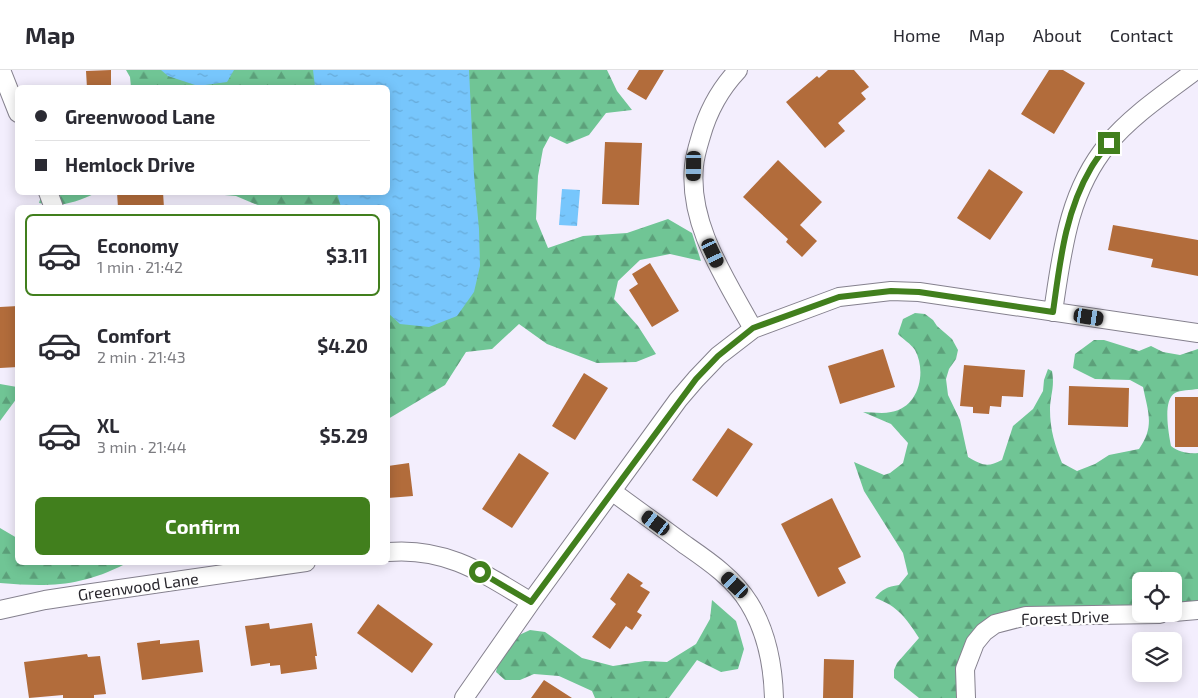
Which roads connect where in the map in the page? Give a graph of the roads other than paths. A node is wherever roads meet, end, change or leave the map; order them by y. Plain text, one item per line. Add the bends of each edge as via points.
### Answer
1 (1, 70) edge
2 (738, 70) edge
3 (1196, 70) edge
4 (15, 105) edge
5 (1053, 312) junction
6 (753, 328) junction
7 (1198, 334) edge
8 (612, 492) junction
9 (390, 552) edge
10 (264, 565) edge
11 (193, 570) edge
12 (531, 602) junction
13 (0, 610) edge
14 (1198, 610) edge
15 (1182, 611) edge
16 (1132, 614) edge
17 (464, 698) edge
18 (774, 698) edge
19 (966, 698) edge

1 - 4 street
2 - 6 street via 711,108 696,152 693,180 698,216 706,238
3 - 5 street via 1138,115 1109,143 1091,167 1068,222
5 - 6 street via 919,292 891,291 829,300
5 - 7 street
6 - 8 street via 696,379
8 - 12 street
8 - 18 street via 714,566 748,601 766,638
9 - 12 street via 411,551 447,557 492,578
10 - 11 street, Greenwood Lane
11 - 13 street, Greenwood Lane
12 - 17 street
14 - 15 street
16 - 19 street, Forest Drive via 1026,616 995,624 975,643 965,669

